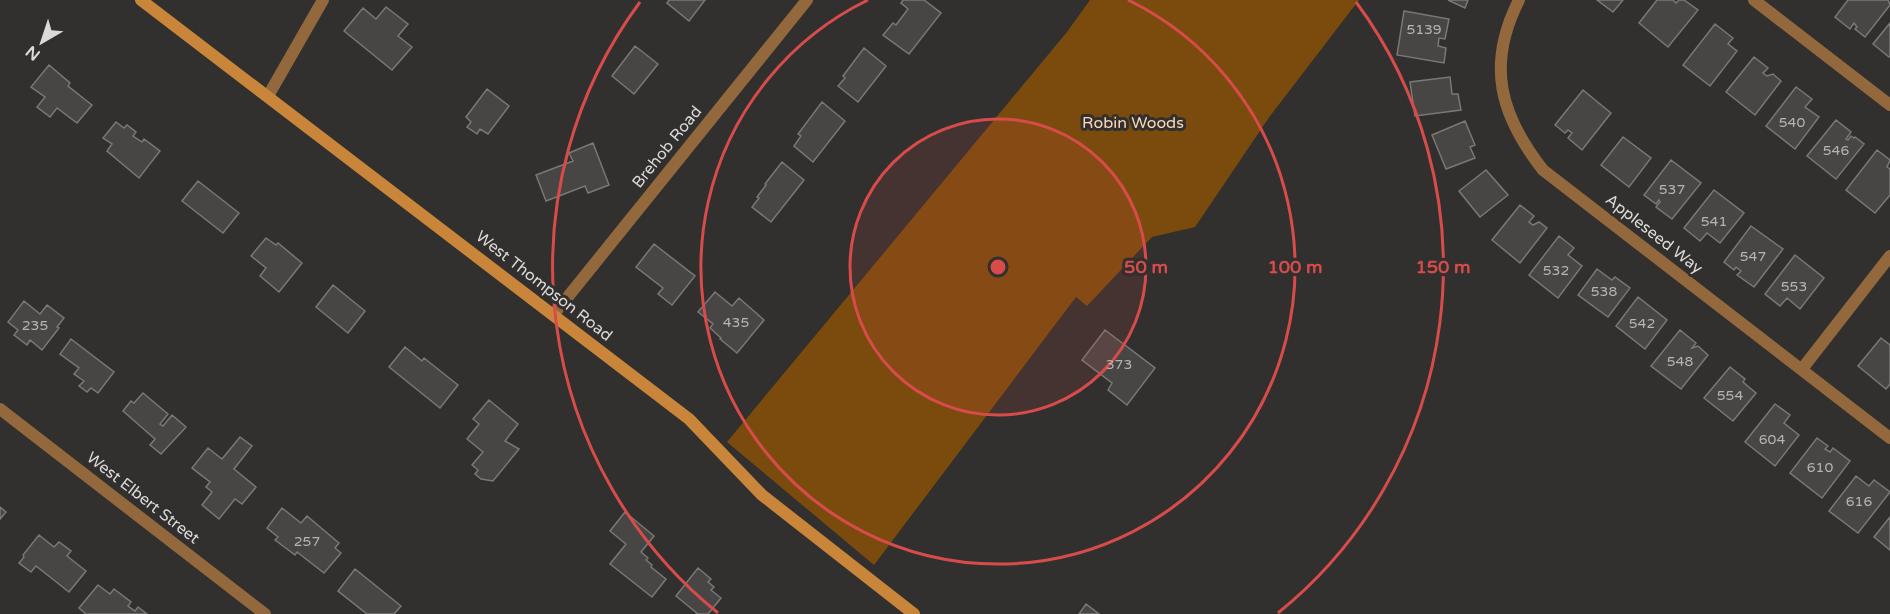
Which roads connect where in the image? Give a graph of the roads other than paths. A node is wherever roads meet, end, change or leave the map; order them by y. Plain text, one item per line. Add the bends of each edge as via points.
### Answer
1 (141, 0) edge
2 (323, 0) edge
3 (807, 0) edge
4 (1519, 0) edge
5 (1754, 0) edge
6 (268, 96) junction
7 (1890, 105) edge
8 (1890, 256) edge
9 (554, 314) junction
10 (1802, 369) junction
11 (0, 409) edge
12 (1890, 438) edge
13 (265, 614) edge
14 (914, 614) edge

1 - 6 main road, West Thompson Road
2 - 6 street
3 - 9 street, Brehob Road
4 - 10 street, Appleseed Way via 1503,42 1501,81 1504,103 1531,155 1543,170
5 - 7 street
6 - 9 main road, West Thompson Road
8 - 10 street
9 - 14 main road, West Thompson Road via 689,420 762,495
10 - 12 street, Appleseed Way
11 - 13 street, West Elbert Street

